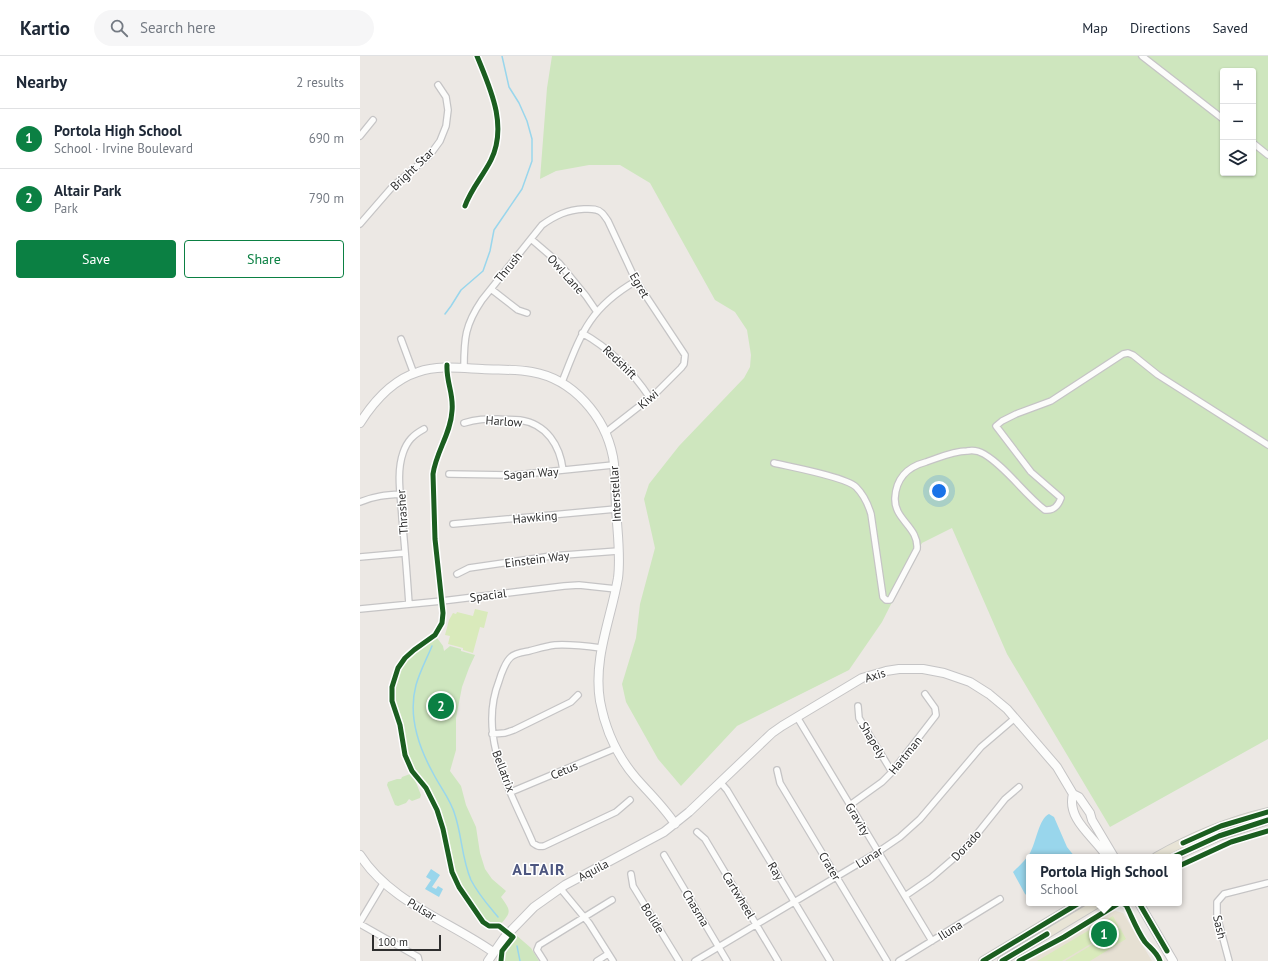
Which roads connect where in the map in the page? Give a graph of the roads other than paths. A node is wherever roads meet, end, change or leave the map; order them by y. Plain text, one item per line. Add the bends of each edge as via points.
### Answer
1 (1142, 56) edge
2 (438, 85) dead end
3 (1220, 117) edge
4 (373, 120) dead end
5 (360, 136) edge
6 (1256, 145) edge
7 (1268, 155) edge
8 (598, 210) joint
9 (360, 224) edge
10 (531, 239) junction
11 (636, 281) junction
12 (491, 289) junction
13 (597, 312) junction
14 (527, 313) dead end
15 (582, 333) junction
16 (401, 339) dead end
17 (685, 359) joint
18 (464, 368) junction
19 (414, 374) junction
20 (562, 382) junction
21 (650, 398) junction
22 (360, 422) edge
23 (464, 423) dead end
24 (424, 429) dead end
25 (605, 433) junction
26 (1268, 444) edge
27 (774, 463) dead end
28 (613, 466) junction
29 (563, 470) junction
30 (449, 474) dead end
31 (401, 494) junction
32 (360, 502) edge
33 (616, 509) junction
34 (453, 524) dead end
35 (618, 551) junction
36 (405, 553) junction
37 (360, 557) edge
38 (457, 574) dead end
39 (616, 589) junction
40 (409, 604) junction
41 (360, 609) edge
42 (601, 648) junction
43 (925, 694) dead end
44 (578, 695) dead end
45 (858, 706) dead end
46 (797, 717) junction
47 (1015, 718) junction
48 (492, 734) junction
49 (616, 748) junction
50 (777, 770) dead end
51 (892, 772) junction
52 (720, 782) junction
53 (1019, 787) dead end
54 (511, 792) junction
55 (1073, 794) junction
56 (630, 800) dead end
57 (850, 805) junction
58 (1268, 812) edge
59 (1092, 820) junction
60 (1268, 820) edge
61 (675, 824) junction
62 (1082, 826) junction
63 (697, 832) dead end
64 (878, 852) junction
65 (1105, 854) edge
66 (1112, 854) edge
67 (1162, 854) edge
68 (1179, 854) edge
69 (360, 855) edge
70 (664, 855) dead end
71 (631, 874) dead end
72 (836, 877) junction
73 (384, 882) junction
74 (1268, 883) edge
75 (560, 888) junction
76 (905, 896) junction
77 (1000, 899) dead end
78 (612, 900) dead end
79 (795, 902) junction
80 (1075, 906) edge
81 (1093, 906) edge
82 (1141, 906) edge
83 (584, 917) junction
84 (360, 923) edge
85 (756, 925) junction
86 (932, 941) junction
87 (719, 947) junction
88 (493, 952) junction
89 (608, 954) junction
90 (420, 961) edge
91 (488, 961) edge
92 (544, 961) edge
93 (597, 961) edge
94 (613, 961) edge
95 (679, 961) edge
96 (695, 961) edge
97 (727, 961) edge
98 (778, 961) edge
99 (830, 961) edge
100 (887, 961) edge
101 (900, 961) edge
102 (983, 961) edge
103 (1002, 961) edge
104 (1173, 961) edge
105 (1229, 961) edge

1 - 3 street
2 - 9 street, Bright Star via 446,97 448,110 446,126 440,140 429,156 393,186
4 - 5 street
6 - 7 street
8 - 10 street, Thrush via 565,212 542,225
8 - 11 street, Egret via 608,221
10 - 12 street, Thrush
10 - 13 street, Owl Lane via 559,263
11 - 13 street via 615,294
11 - 17 street, Egret via 682,349
12 - 14 street via 518,310
12 - 18 street, Thrush via 467,326
13 - 15 street
15 - 20 street
15 - 21 street, Redshift via 615,355 638,380
16 - 19 street
17 - 21 street, Kiwi via 681,368
18 - 19 street, Interstellar via 428,369
18 - 20 street, Interstellar via 531,372
19 - 22 street, Interstellar via 403,378 380,396
20 - 25 street, Interstellar via 584,400
21 - 25 street, Kiwi
23 - 29 street, Harlow via 476,419 520,420 532,423 551,438 558,448
24 - 31 street, Thrasher via 414,434 403,453 400,464
25 - 28 street, Interstellar
26 - 27 street via 1158,375 1133,355 1123,354 1051,401 1016,414 996,426 1031,472 1061,498 1058,506 1045,510 994,461 977,451 964,451 916,464 909,469 896,488 895,499 899,515 916,536 917,549 890,600 883,596 871,514 867,501 857,488 845,481
28 - 29 street, Sagan Way
28 - 33 street, Interstellar
29 - 30 street, Sagan Way via 515,475
31 - 32 street via 372,497
31 - 36 street, Thrasher
33 - 34 street, Hawking
33 - 35 street, Interstellar
35 - 38 street, Einstein Way via 551,556 469,568
35 - 39 street, Interstellar
36 - 37 street
36 - 40 street, Thrasher
39 - 40 street, Spacial via 564,586
39 - 42 street, Interstellar
40 - 41 street, Spacial
42 - 48 street, Bellatrix via 555,645 511,656 496,690 491,718
42 - 49 street, Interstellar via 600,701
43 - 51 street, Hartman via 936,708 936,715
44 - 48 street via 571,702 514,730
45 - 51 street, Shapely via 859,718
46 - 47 street, Axis via 862,678 886,671 911,668 935,670 970,682 990,694
46 - 52 street, Axis via 772,733
46 - 57 street, Gravity
47 - 55 street, Axis via 1057,767
47 - 64 street, Lunar via 981,747 920,819
48 - 54 street, Bellatrix via 494,749
49 - 54 street, Cetus
49 - 61 street, Interstellar via 628,769
50 - 72 street, Crater via 780,783
51 - 57 street, Hartman
52 - 61 street, Axis
52 - 79 street, Ray
53 - 76 street, Dorado via 1005,799 960,853
54 - 56 street, Bellatrix via 533,843 540,847 616,812
55 - 59 street, Axis via 1079,797
55 - 62 street, Axis via 1071,800 1074,812
57 - 64 street, Gravity
58 - 67 main road via 1208,831
59 - 62 street
59 - 66 street, Axis
60 - 68 main road via 1219,836
61 - 75 street, Aquila
62 - 65 street, Axis
63 - 85 street, Cartwheel via 705,839
64 - 72 street, Lunar
64 - 76 street, Gravity
69 - 73 street, Pulsar
70 - 87 street, Chasma
71 - 95 street, Bolide via 633,886
72 - 79 street, Lunar
72 - 100 street, Crater
73 - 84 street
73 - 88 street, Pulsar via 414,905
74 - 105 street, Sash via 1224,894 1217,902 1217,916
75 - 83 street
75 - 88 street, Aquila via 521,919
76 - 86 street, Gravity
77 - 86 street, Iluna
78 - 83 street
79 - 85 street, Lunar
79 - 99 street, Ray
80 - 102 main road
81 - 103 main road
82 - 104 street
83 - 89 street via 590,922
83 - 92 street via 539,945 537,950
84 - 90 street via 418,957
85 - 87 street, Lunar
85 - 98 street, Cartwheel
86 - 101 street, Iluna
87 - 96 street, Lunar
87 - 97 street, Chasma
88 - 91 street, Aquila
89 - 93 street
89 - 94 street

